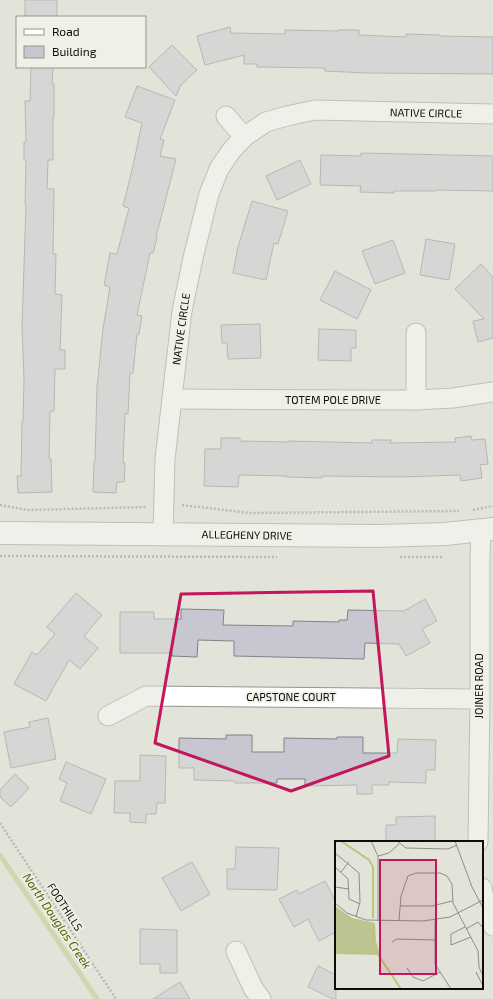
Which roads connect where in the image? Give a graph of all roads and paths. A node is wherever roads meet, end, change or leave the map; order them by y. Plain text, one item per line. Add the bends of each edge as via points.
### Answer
1 (493, 114) edge
2 (226, 116) dead end
3 (244, 136) junction
4 (416, 333) dead end
5 (493, 392) edge
6 (172, 398) junction
7 (416, 400) junction
8 (0, 505) edge
9 (164, 506) junction
10 (493, 506) edge
11 (472, 510) dead end
12 (465, 511) dead end
13 (487, 529) edge
14 (0, 533) edge
15 (163, 534) junction
16 (0, 556) edge
17 (284, 557) dead end
18 (395, 557) dead end
19 (442, 557) dead end
20 (480, 699) junction
21 (108, 716) dead end
22 (0, 823) edge
23 (478, 841) edge
24 (483, 893) edge
25 (493, 926) edge
26 (236, 951) dead end
27 (116, 999) edge
28 (261, 999) edge

1 - 3 street, NATIVE CIRCLE via 314,110 266,122
2 - 3 street
3 - 6 street, NATIVE CIRCLE via 219,170 210,194 182,311
4 - 7 street
5 - 7 street, TOTEM POLE DRIVE
6 - 7 street, TOTEM POLE DRIVE
6 - 9 street, NATIVE CIRCLE via 165,459
8 - 9 path via 27,510
9 - 12 path via 185,505 250,513
9 - 15 street, NATIVE CIRCLE
10 - 11 path
13 - 15 street, ALLEGHENY DRIVE via 445,534 378,536
13 - 20 street, JOINER ROAD via 480,558
14 - 15 street, ALLEGHENY DRIVE
16 - 17 path
18 - 19 path
20 - 21 street, CAPSTONE COURT via 146,696
20 - 23 street, JOINER ROAD
22 - 27 path, FOOTHILLS
24 - 25 street
26 - 28 street via 253,988

